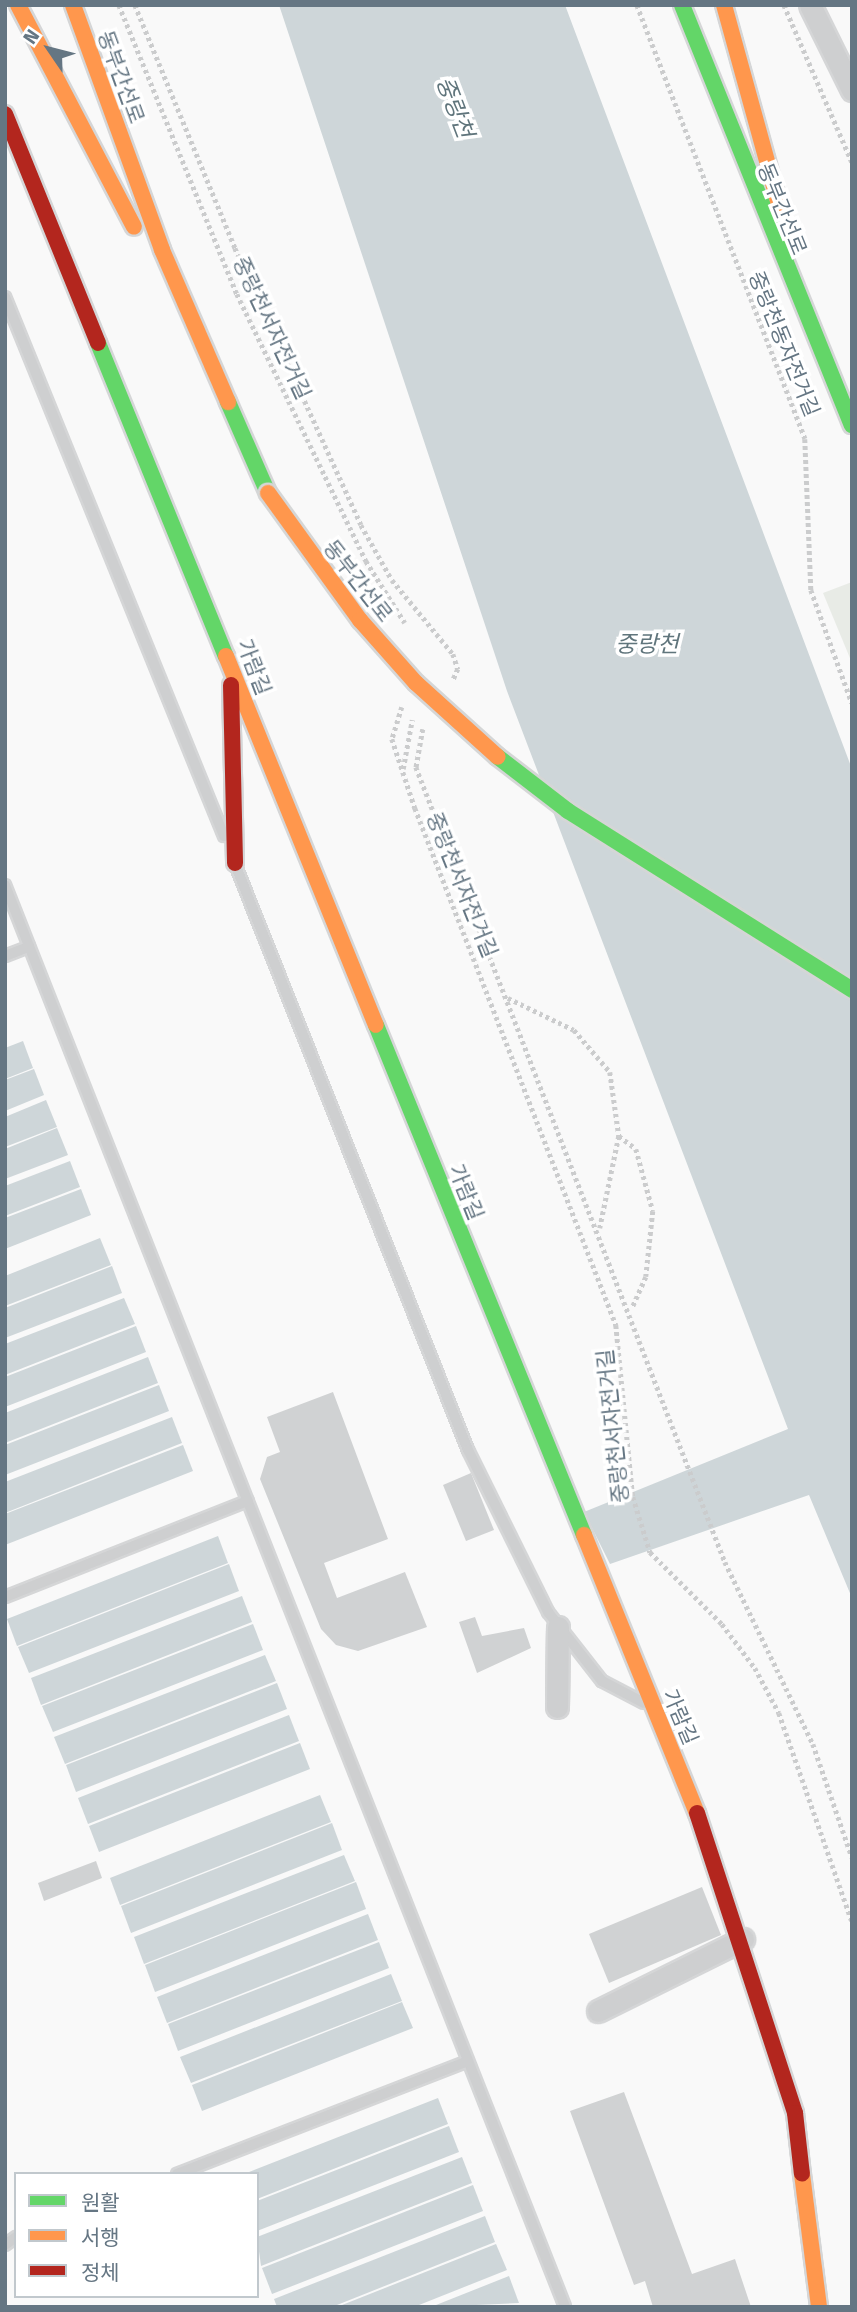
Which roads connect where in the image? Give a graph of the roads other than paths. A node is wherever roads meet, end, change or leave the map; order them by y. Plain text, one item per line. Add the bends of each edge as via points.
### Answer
1 (18, 5) edge
2 (73, 5) edge
3 (682, 5) edge
4 (724, 5) edge
5 (810, 5) edge
6 (852, 90) edge
7 (5, 114) edge
8 (5, 297) edge
9 (797, 299) junction
10 (204, 352) junction
11 (852, 425) edge
12 (230, 660) junction
13 (235, 863) junction
14 (5, 885) edge
15 (29, 947) junction
16 (5, 956) edge
17 (852, 990) edge
18 (248, 1501) junction
19 (5, 1597) edge
20 (558, 1626) junction
21 (557, 1707) dead end
22 (653, 1707) junction
23 (743, 1939) junction
24 (598, 2011) dead end
25 (468, 2061) junction
26 (182, 2172) edge
27 (565, 2307) edge
28 (819, 2307) edge

1 - 10 main road
2 - 10 main road, 동부간선로
3 - 9 main road, 동부간선로
4 - 9 main road via 774,177
5 - 6 street
7 - 12 main road, 가람길
8 - 13 lane
9 - 11 main road, 동부간선로
10 - 17 main road, 동부간선로, bridge via 268,493 360,620 416,683 502,760 568,811
12 - 13 main road
12 - 22 main road, 가람길
13 - 20 lane via 468,1450
14 - 15 lane
15 - 16 lane
15 - 18 lane
18 - 19 lane
18 - 25 lane
20 - 21 street
20 - 22 lane via 602,1681
22 - 23 main road, 가람길
23 - 24 street
23 - 28 main road, 가람길 via 796,2113
25 - 26 lane
25 - 27 lane

